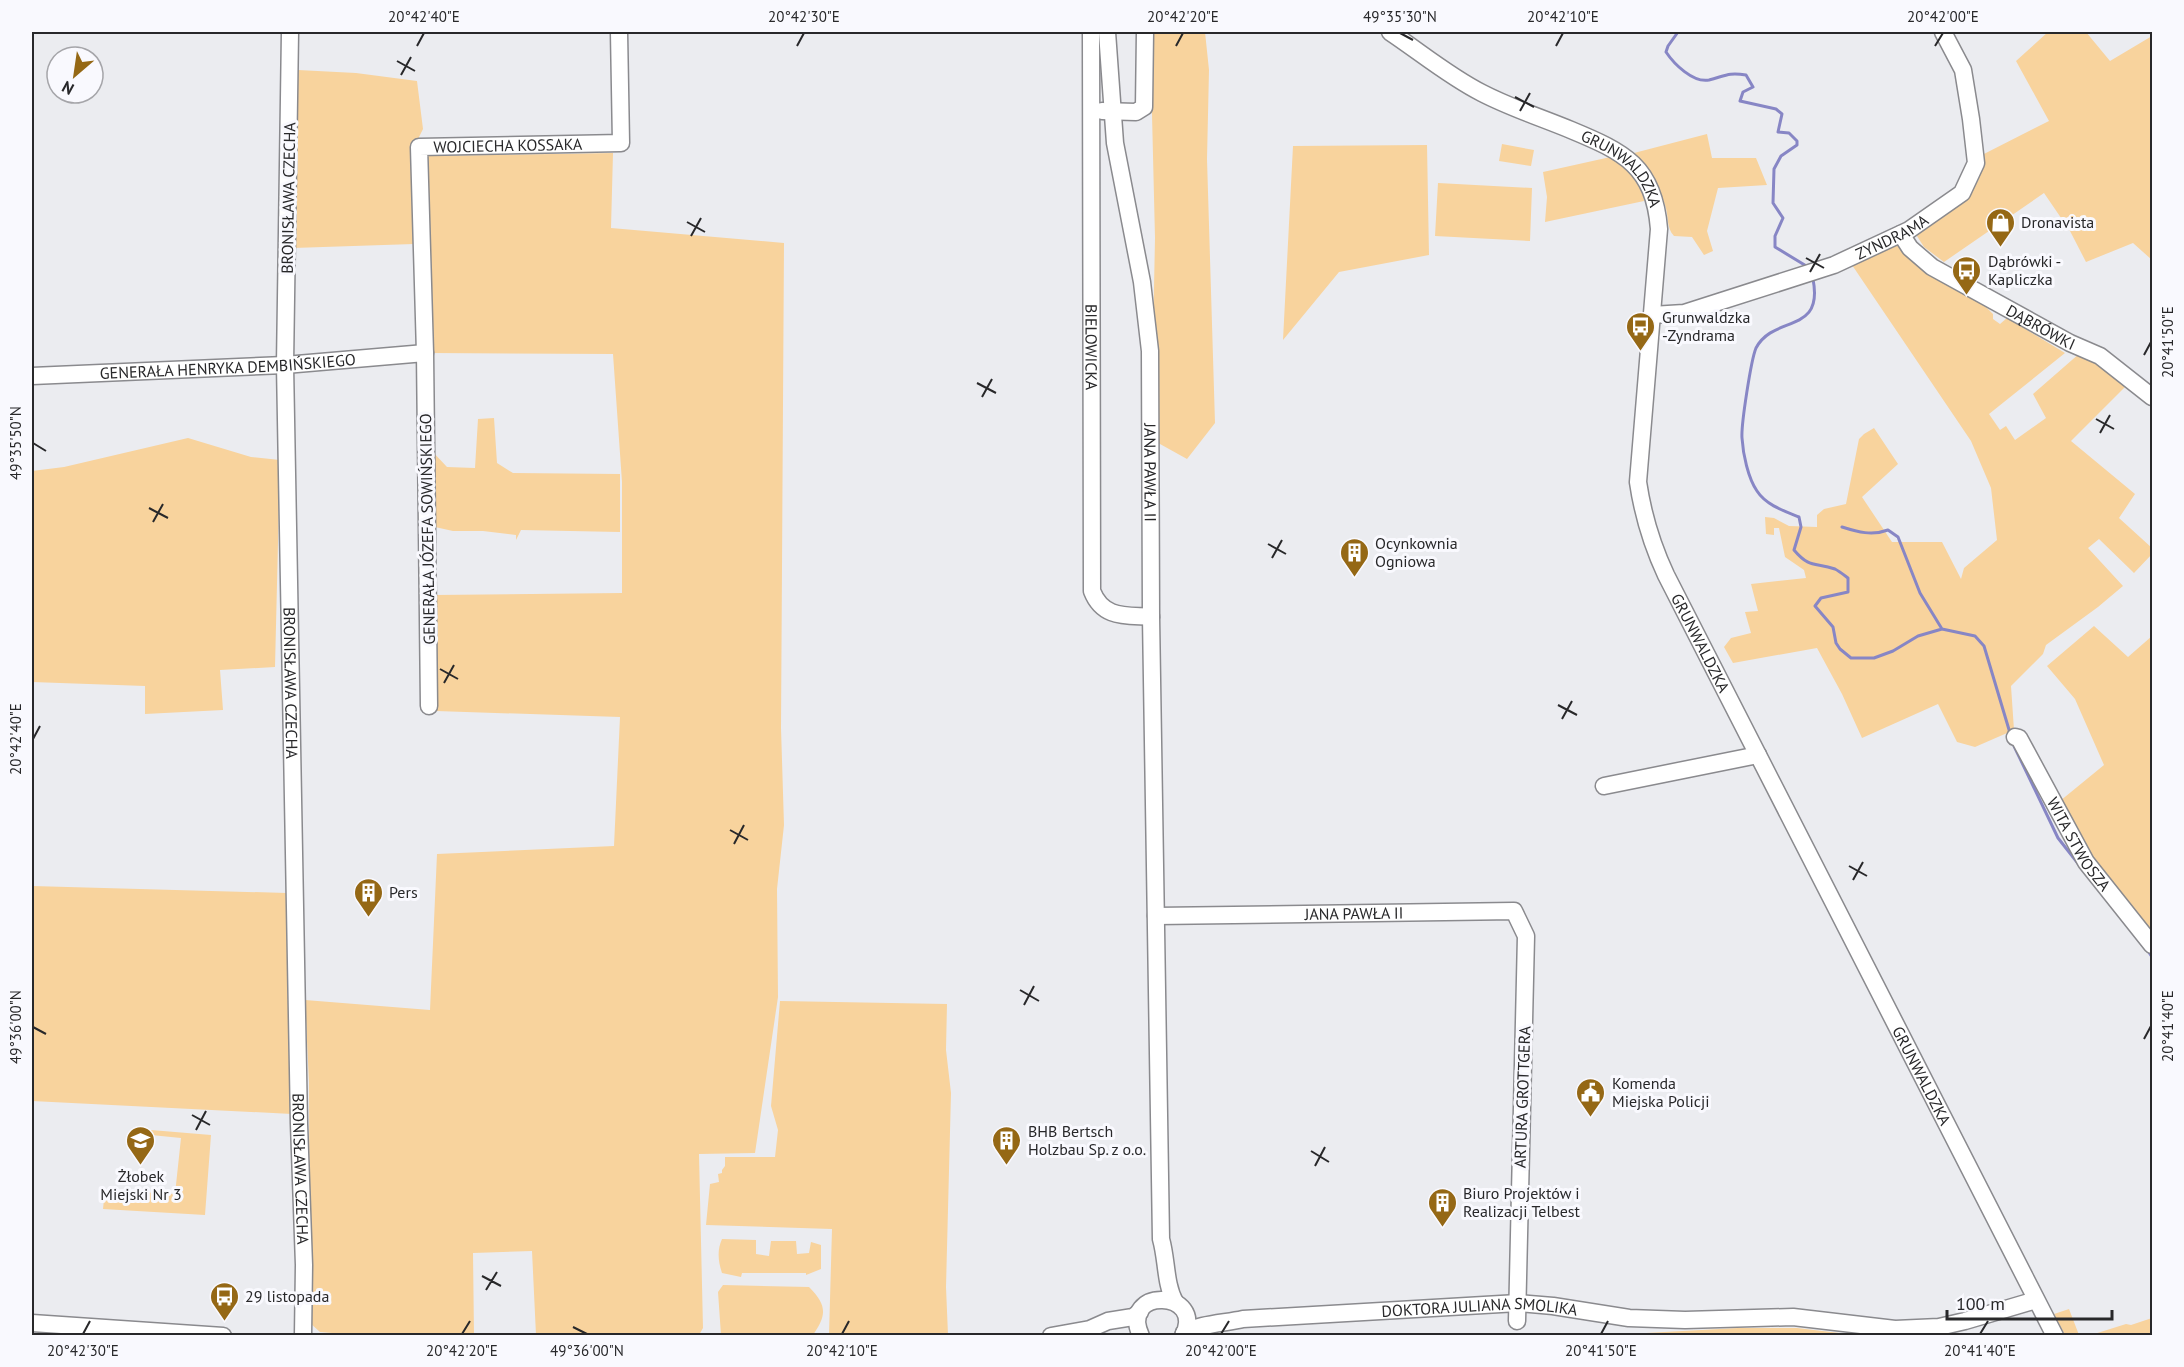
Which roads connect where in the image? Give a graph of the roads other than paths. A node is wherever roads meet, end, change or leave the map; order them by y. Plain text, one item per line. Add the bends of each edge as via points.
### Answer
1 (290, 32) edge
2 (619, 32) edge
3 (1090, 32) edge
4 (1107, 32) edge
5 (1145, 32) edge
6 (1390, 32) edge
7 (1942, 32) edge
8 (1092, 111) junction
9 (1112, 111) junction
10 (1901, 234) junction
11 (1652, 315) junction
12 (425, 353) junction
13 (285, 365) junction
14 (32, 376) edge
15 (2152, 398) edge
16 (1151, 617) junction
17 (429, 706) dead end
18 (2015, 737) dead end
19 (1758, 755) junction
20 (1604, 786) dead end
21 (1514, 911) joint
22 (1156, 916) junction
23 (2152, 945) edge
24 (1161, 1239) junction
25 (2036, 1300) junction
26 (1518, 1303) junction
27 (1145, 1307) junction
28 (1179, 1307) junction
29 (1243, 1319) junction
30 (1517, 1321) dead end
31 (32, 1323) edge
32 (1090, 1329) junction
33 (1184, 1334) edge
34 (223, 1335) edge
35 (303, 1335) edge
36 (1051, 1335) edge
37 (1141, 1335) edge
38 (2055, 1335) edge

1 - 13 street, BRONISŁAWA CZECHA
2 - 12 street, WOJCIECHA KOSSAKA via 621,143 419,147
3 - 8 street, BIELOWICKA
4 - 9 street, JANA PAWŁA II
5 - 9 street via 1144,107 1136,112
6 - 11 street, GRUNWALDZKA via 1479,92 1611,146 1632,162 1647,183 1658,211
7 - 10 street, ZYNDRAMA via 1963,70 1976,163 1962,193
8 - 9 street
8 - 16 street, BIELOWICKA via 1092,591 1110,613
9 - 16 street, JANA PAWŁA II via 1148,324
10 - 11 street, ZYNDRAMA via 1809,274 1684,313
10 - 15 street, DĄBRÓWKI via 1910,248 1932,267 2100,356
11 - 19 street, GRUNWALDZKA via 1638,482 1642,510 1663,568
12 - 13 street, GENERAŁA HENRYKA DEMBIŃSKIEGO
12 - 17 street, GENERAŁA JÓZEFA SOWIŃSKIEGO
13 - 14 street, GENERAŁA HENRYKA DEMBIŃSKIEGO
13 - 35 street, BRONISŁAWA CZECHA
16 - 22 street, JANA PAWŁA II
18 - 23 street, WITA STWOSZA via 2086,862
19 - 20 street
19 - 25 street, GRUNWALDZKA
21 - 22 street, JANA PAWŁA II
21 - 26 street, ARTURA GROTTGERA via 1526,936
22 - 24 street, JANA PAWŁA II
24 - 27 street, JANA PAWŁA II via 1157,1287
24 - 28 street, JANA PAWŁA II via 1168,1291
25 - 26 street, DOKTORA JULIANA SMOLIKA via 1948,1325 1895,1329 1793,1317 1629,1318
25 - 38 street, GRUNWALDZKA
26 - 29 street, DOKTORA JULIANA SMOLIKA
26 - 30 street, ARTURA GROTTGERA
27 - 28 street, DOKTORA JULIANA SMOLIKA via 1164,1299
27 - 32 street via 1133,1317
27 - 37 street, JANA PAWŁA II via 1138,1321
28 - 29 street, DOKTORA JULIANA SMOLIKA via 1195,1315
28 - 33 street, JANA PAWŁA II via 1187,1324
29 - 33 street, DOKTORA JULIANA SMOLIKA via 1195,1327
31 - 34 street
32 - 36 street
32 - 37 street via 1128,1330

